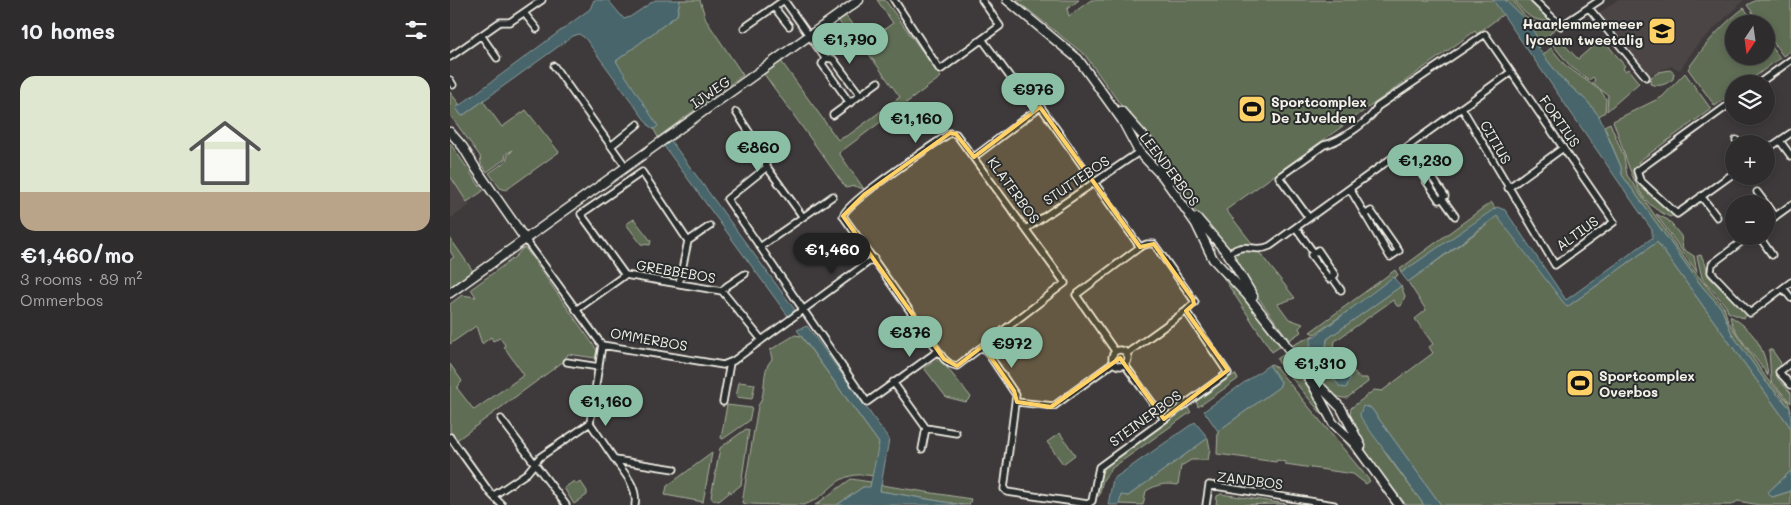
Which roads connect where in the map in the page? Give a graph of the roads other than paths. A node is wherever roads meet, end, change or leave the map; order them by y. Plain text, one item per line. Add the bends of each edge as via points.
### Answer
1 (542, 0) edge
2 (784, 0) edge
3 (859, 0) edge
4 (894, 0) edge
5 (982, 0) edge
6 (1007, 0) edge
7 (1014, 0) edge
8 (1534, 0) edge
9 (1600, 0) edge
10 (774, 7) junction
11 (1589, 8) junction
12 (524, 13) junction
13 (790, 26) dead end
14 (744, 28) dead end
15 (537, 29) dead end
16 (481, 35) junction
17 (809, 36) junction
18 (982, 40) junction
19 (450, 57) edge
20 (497, 58) dead end
21 (825, 58) junction
22 (1791, 60) edge
23 (554, 66) dead end
24 (1511, 72) junction
25 (1770, 75) edge
26 (1646, 77) dead end
27 (878, 82) dead end
28 (860, 96) junction
29 (850, 103) junction
30 (1040, 107) junction
31 (1725, 107) edge
32 (1462, 108) junction
33 (736, 112) dead end
34 (833, 115) dead end
35 (638, 124) dead end
36 (1791, 132) edge
37 (450, 133) edge
38 (1145, 138) junction
39 (1780, 141) junction
40 (1133, 143) junction
41 (1775, 144) edge
42 (611, 146) junction
43 (1407, 148) junction
44 (1564, 148) junction
45 (1139, 152) junction
46 (1157, 154) junction
47 (974, 156) junction
48 (1791, 156) edge
49 (1148, 163) junction
50 (626, 167) junction
51 (767, 167) junction
52 (1725, 180) edge
53 (1095, 183) junction
54 (1508, 188) junction
55 (1350, 189) junction
56 (1757, 192) dead end
57 (1759, 195) edge
58 (832, 196) dead end
59 (1701, 196) junction
60 (1791, 206) edge
61 (1365, 215) junction
62 (1455, 216) dead end
63 (803, 217) junction
64 (1717, 217) dead end
65 (1775, 217) edge
66 (1309, 218) junction
67 (1614, 222) joint
68 (710, 226) dead end
69 (1296, 228) junction
70 (1026, 229) junction
71 (526, 240) junction
72 (688, 241) junction
73 (1219, 244) junction
74 (1737, 245) edge
75 (1765, 245) edge
76 (760, 247) junction
77 (1140, 247) junction
78 (1209, 252) junction
79 (1228, 254) junction
80 (1772, 255) dead end
81 (874, 258) junction
82 (1233, 263) junction
83 (1554, 265) joint
84 (1220, 267) junction
85 (625, 274) junction
86 (745, 274) dead end
87 (1791, 282) edge
88 (679, 284) junction
89 (1783, 288) junction
90 (1341, 290) dead end
91 (722, 291) junction
92 (450, 293) edge
93 (1791, 298) edge
94 (576, 310) junction
95 (803, 310) junction
96 (1186, 311) junction
97 (761, 339) junction
98 (1283, 341) junction
99 (602, 345) junction
100 (983, 346) junction
101 (938, 351) junction
102 (1115, 351) junction
103 (1291, 352) junction
104 (1126, 354) junction
105 (566, 362) dead end
106 (730, 363) junction
107 (1113, 363) junction
108 (1791, 363) edge
109 (1125, 365) junction
110 (599, 367) junction
111 (894, 382) junction
112 (1791, 385) edge
113 (1333, 399) junction
114 (724, 402) dead end
115 (1017, 402) junction
116 (1322, 406) junction
117 (1346, 417) junction
118 (501, 419) dead end
119 (1164, 419) junction
120 (590, 423) junction
121 (1333, 423) junction
122 (926, 428) junction
123 (956, 433) dead end
124 (450, 437) edge
125 (922, 449) dead end
126 (615, 460) junction
127 (534, 465) junction
128 (674, 469) dead end
129 (493, 496) junction
130 (502, 505) edge
131 (566, 505) edge
132 (635, 505) edge
133 (1206, 505) edge
134 (1334, 505) edge
135 (1399, 505) edge
136 (1403, 505) edge

1 - 12 street
2 - 10 street
2 - 17 street
3 - 17 main road, IJWEG
4 - 18 street via 940,70
5 - 18 street via 1000,26
6 - 40 main road, LEENDERBOS via 1078,59 1122,120
7 - 38 main road, LEENDERBOS via 1074,50
8 - 11 street via 1561,26
9 - 11 street
10 - 13 street
10 - 14 street
11 - 26 street
12 - 15 street
12 - 16 street via 510,22 500,22
16 - 19 street
16 - 20 street
17 - 21 street
17 - 50 main road, IJWEG
18 - 30 street via 1010,76 1026,86
21 - 28 street via 833,59
21 - 29 street via 822,64
22 - 25 street
23 - 42 street
24 - 32 street
24 - 44 street, FORTIUS
24 - 66 street, FORTIUS via 1485,34 1376,106 1374,115 1279,177
27 - 28 street
28 - 29 street
29 - 34 street
30 - 47 street
30 - 53 street
31 - 59 street via 1637,171 1640,180 1677,214
32 - 43 street
32 - 54 street, CITIUS
33 - 51 street
35 - 42 street
36 - 39 street
37 - 71 main road via 459,150 475,167
38 - 40 main road via 1137,137
38 - 46 main road, LEENDERBOS
39 - 41 street
39 - 48 street
40 - 45 main road, LEENDERBOS
42 - 50 street
43 - 55 street
43 - 62 street via 1425,173 1428,171
44 - 54 street, CITIUS
44 - 67 street, FORTIUS
45 - 49 main road, LEENDERBOS
45 - 53 street, STUTTEBOS
46 - 49 main road
46 - 73 main road, LEENDERBOS via 1166,175 1200,224
47 - 70 street, KLATERBOS
47 - 81 street, KLATERBOS via 956,134 950,133 844,211 843,216
49 - 78 main road, LEENDERBOS via 1163,177 1196,224
50 - 71 main road, IJWEG
51 - 63 street
51 - 76 street via 727,199
52 - 59 street
53 - 70 street, STUTTEBOS
53 - 77 street
54 - 83 street, CITIUS
55 - 61 street
55 - 66 street
56 - 57 street
58 - 63 street
59 - 64 street
60 - 65 street
61 - 61 street via 1390,257 1399,251 1371,211
63 - 76 street
66 - 69 street
67 - 83 street, ALTIUS
68 - 72 street
69 - 79 street via 1264,249 1244,246
69 - 90 street via 1314,253 1318,250
70 - 100 street, KLATERBOS via 1065,283
71 - 92 main road, IJWEG
71 - 94 street, OMMERBOS
72 - 85 street via 642,172 581,214
72 - 88 street
73 - 78 main road via 1213,245
73 - 79 main road, LEENDERBOS
74 - 89 street via 1712,264 1711,272 1750,312
75 - 80 street
76 - 95 street
77 - 96 street via 1154,244 1194,299 1194,304
77 - 102 street via 1076,295
78 - 84 main road, LEENDERBOS
79 - 82 main road, LEENDERBOS
81 - 95 street
81 - 101 street, KLATERBOS
82 - 84 main road via 1230,268
82 - 98 main road, LEENDERBOS
84 - 98 main road, LEENDERBOS
85 - 88 street, GREBBEBOS
85 - 94 street, GREBBEBOS
86 - 91 street, GREBBEBOS
87 - 89 street
88 - 91 street, GREBBEBOS
89 - 93 street
91 - 97 street, GREBBEBOS
94 - 99 street, OMMERBOS
95 - 97 street
95 - 111 street via 866,402
96 - 104 street
96 - 119 street, STEINERBOS via 1228,373
97 - 106 street
98 - 103 main road, LEENDERBOS
99 - 106 street, OMMERBOS via 723,365
99 - 110 street
100 - 101 street, KLATERBOS via 956,366
100 - 115 street via 1014,391
101 - 111 street
102 - 104 street
102 - 107 street
103 - 113 main road, LEENDERBOS
103 - 116 main road, LEENDERBOS via 1313,385
104 - 109 street
105 - 110 street
106 - 114 street
107 - 109 street
107 - 115 street via 1054,406
108 - 112 street via 1779,372
109 - 119 street
110 - 120 street
111 - 122 street
113 - 116 main road via 1326,398
113 - 117 main road, LEENDERBOS
115 - 119 street, STEINERBOS via 1004,489 1085,504 1092,501 1099,467
116 - 121 main road, LEENDERBOS
117 - 121 main road via 1343,423
117 - 136 main road, LEENDERBOS via 1358,441
118 - 127 street
120 - 126 street
120 - 127 street via 540,457
121 - 135 main road, LEENDERBOS via 1354,443
122 - 123 street
122 - 125 street
124 - 129 street
126 - 128 street
126 - 132 street via 632,484
127 - 129 street
127 - 131 street
129 - 130 street
133 - 134 street, ZANDBOS via 1209,485

